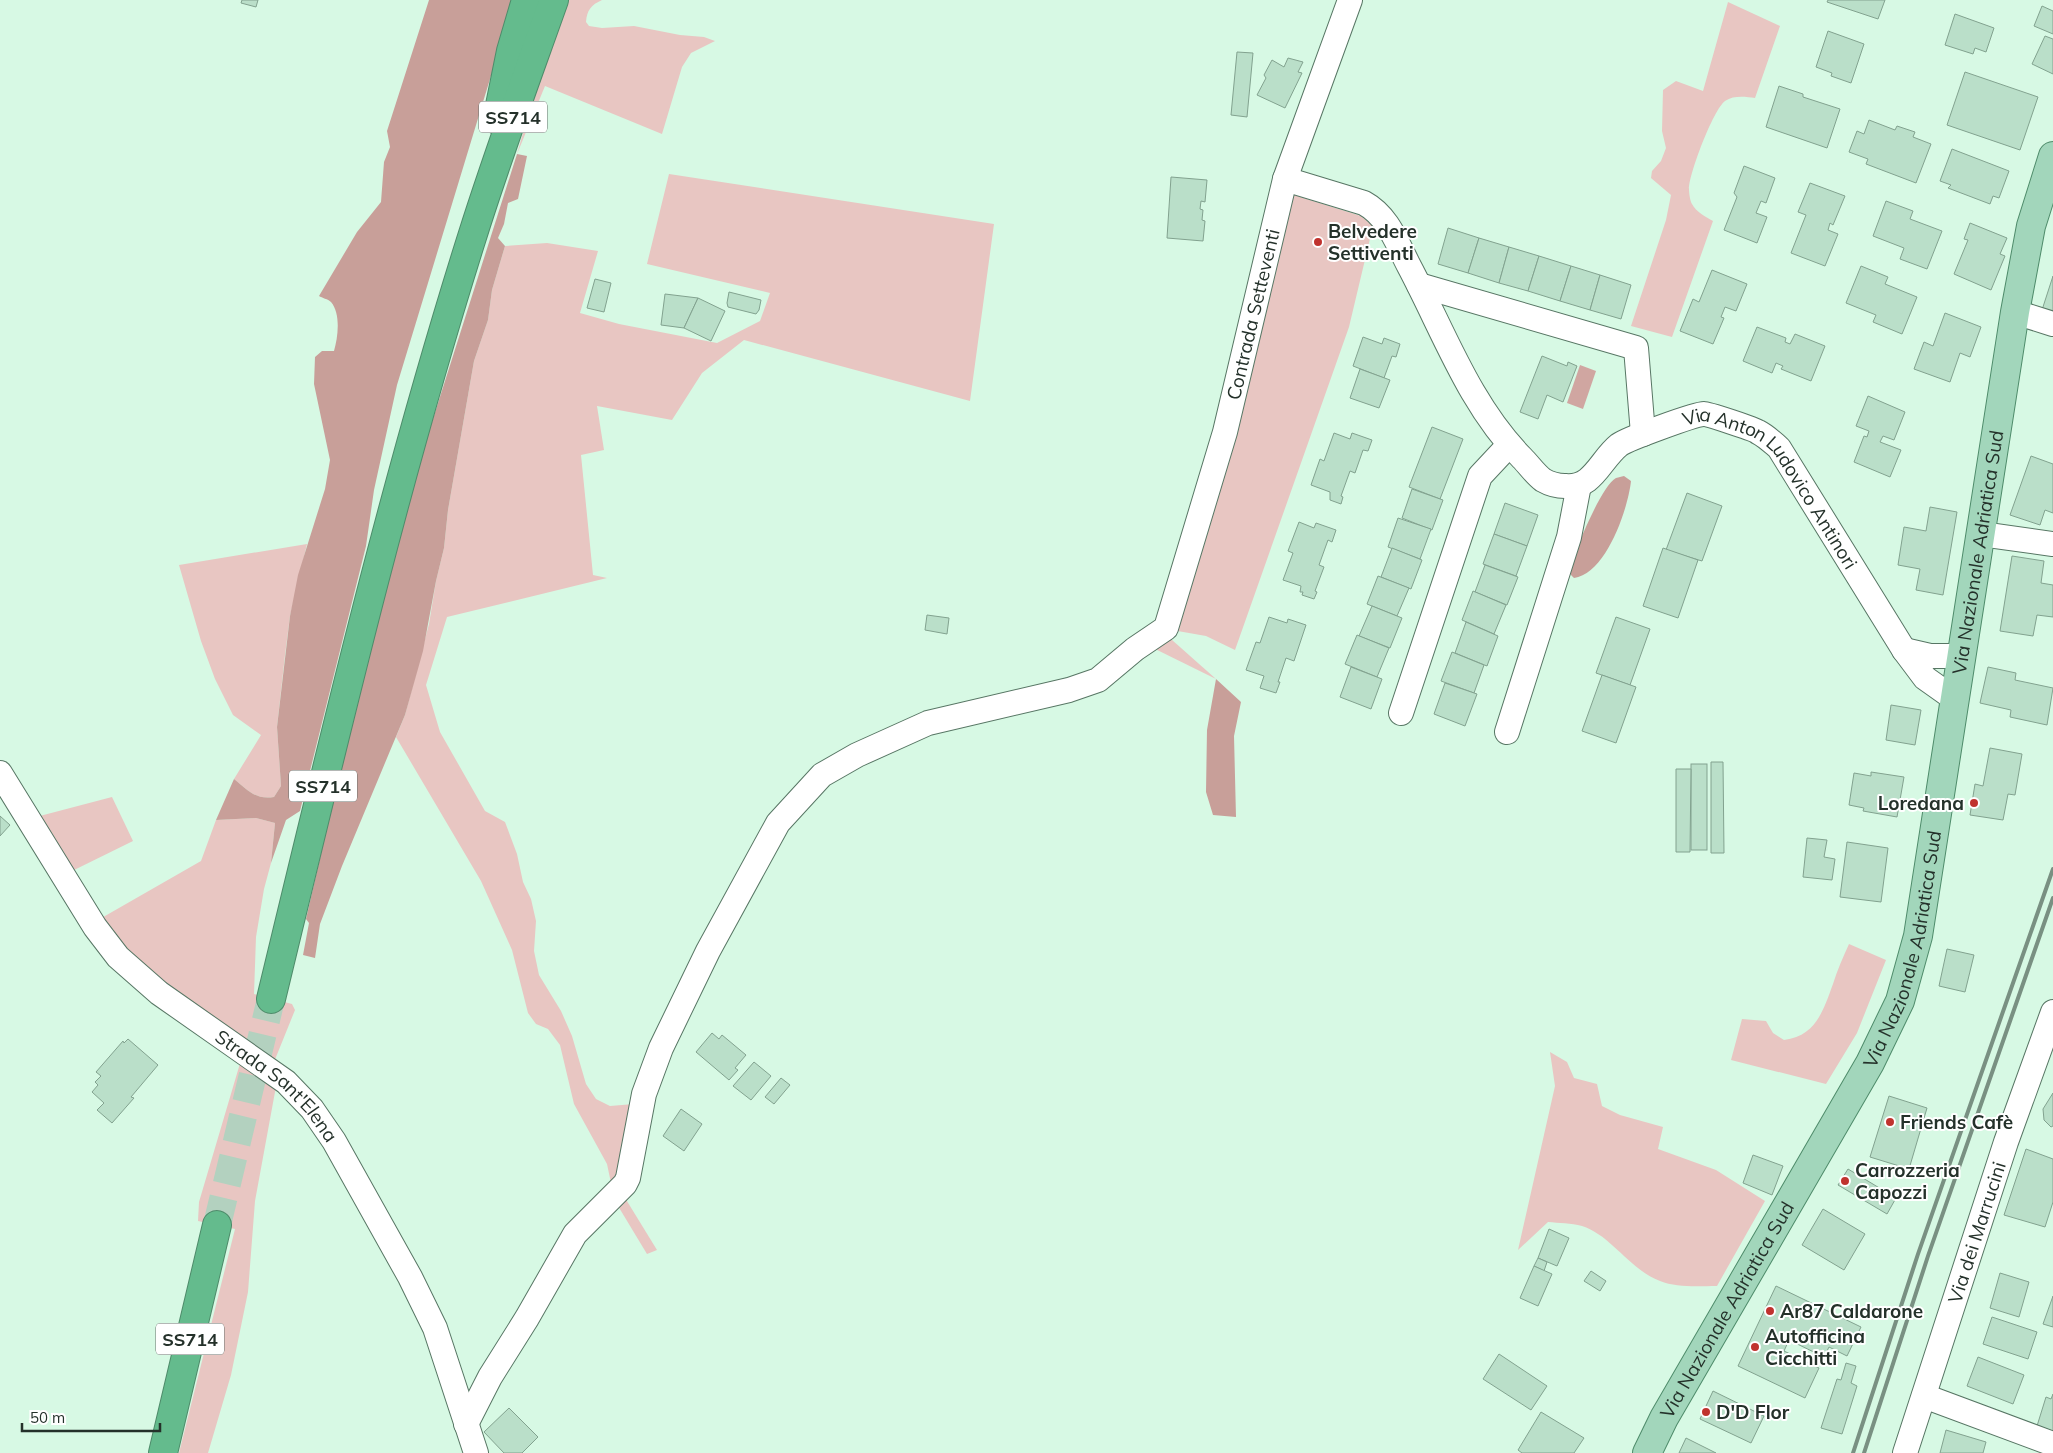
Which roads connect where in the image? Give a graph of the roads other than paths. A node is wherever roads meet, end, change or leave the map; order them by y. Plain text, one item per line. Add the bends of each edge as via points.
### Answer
1 (526, 0) edge
2 (554, 0) edge
3 (1350, 0) edge
4 (2053, 156) edge
5 (1285, 179) junction
6 (472, 235) junction
7 (1419, 285) junction
8 (2015, 312) junction
9 (2053, 324) edge
10 (1643, 434) junction
11 (1509, 445) junction
12 (1579, 485) junction
13 (1981, 534) junction
14 (2053, 544) edge
15 (1904, 650) junction
16 (1962, 656) junction
17 (1956, 700) junction
18 (1401, 714) dead end
19 (1507, 732) dead end
20 (0, 773) edge
21 (271, 999) tunnel mouth
22 (2053, 1012) edge
23 (217, 1225) tunnel mouth
24 (1924, 1396) junction
25 (466, 1424) junction
26 (2053, 1444) edge
27 (163, 1453) edge
28 (476, 1453) edge
29 (1647, 1453) edge
30 (1905, 1453) edge

1 - 6 highway via 511,50
2 - 6 highway, SS714
3 - 5 street, Contrada Setteventi
4 - 8 main road, Via Nazionale Adriatica Sud via 2031,226
5 - 7 street via 1364,202 1376,209
5 - 25 street, Contrada Setteventi via 1225,432 1166,628 1098,680 1069,690 928,723 857,755 822,775 778,824 708,951 661,1048 644,1094 625,1184 575,1234 490,1377
6 - 21 highway, SS714 via 375,574
7 - 10 street via 1636,348
7 - 11 street via 1470,389
8 - 9 street
8 - 13 main road, Via Nazionale Adriatica Sud
10 - 12 street, Via Anton Ludovico Antinori via 1619,445 1596,473
10 - 15 street, Via Anton Ludovico Antinori via 1705,414 1757,431 1780,448
11 - 12 street via 1543,480 1555,485
11 - 18 street via 1480,476
12 - 19 street via 1569,537
13 - 14 street
13 - 16 main road, Via Nazionale Adriatica Sud
15 - 16 street via 1930,656
15 - 17 street, Via Anton Ludovico Antinori via 1925,678
16 - 17 main road, Via Nazionale Adriatica Sud
17 - 29 main road, Via Nazionale Adriatica Sud via 1918,936 1900,1001 1870,1063
20 - 25 street, Strada Sant'Elena via 95,927 118,957 159,993 286,1082 312,1109 334,1141 435,1328
22 - 24 street, Via dei Marrucini via 2006,1142
23 - 27 highway, SS714
24 - 26 street
24 - 30 street, Via dei Marrucini
25 - 28 street, Strada Sant'Elena

